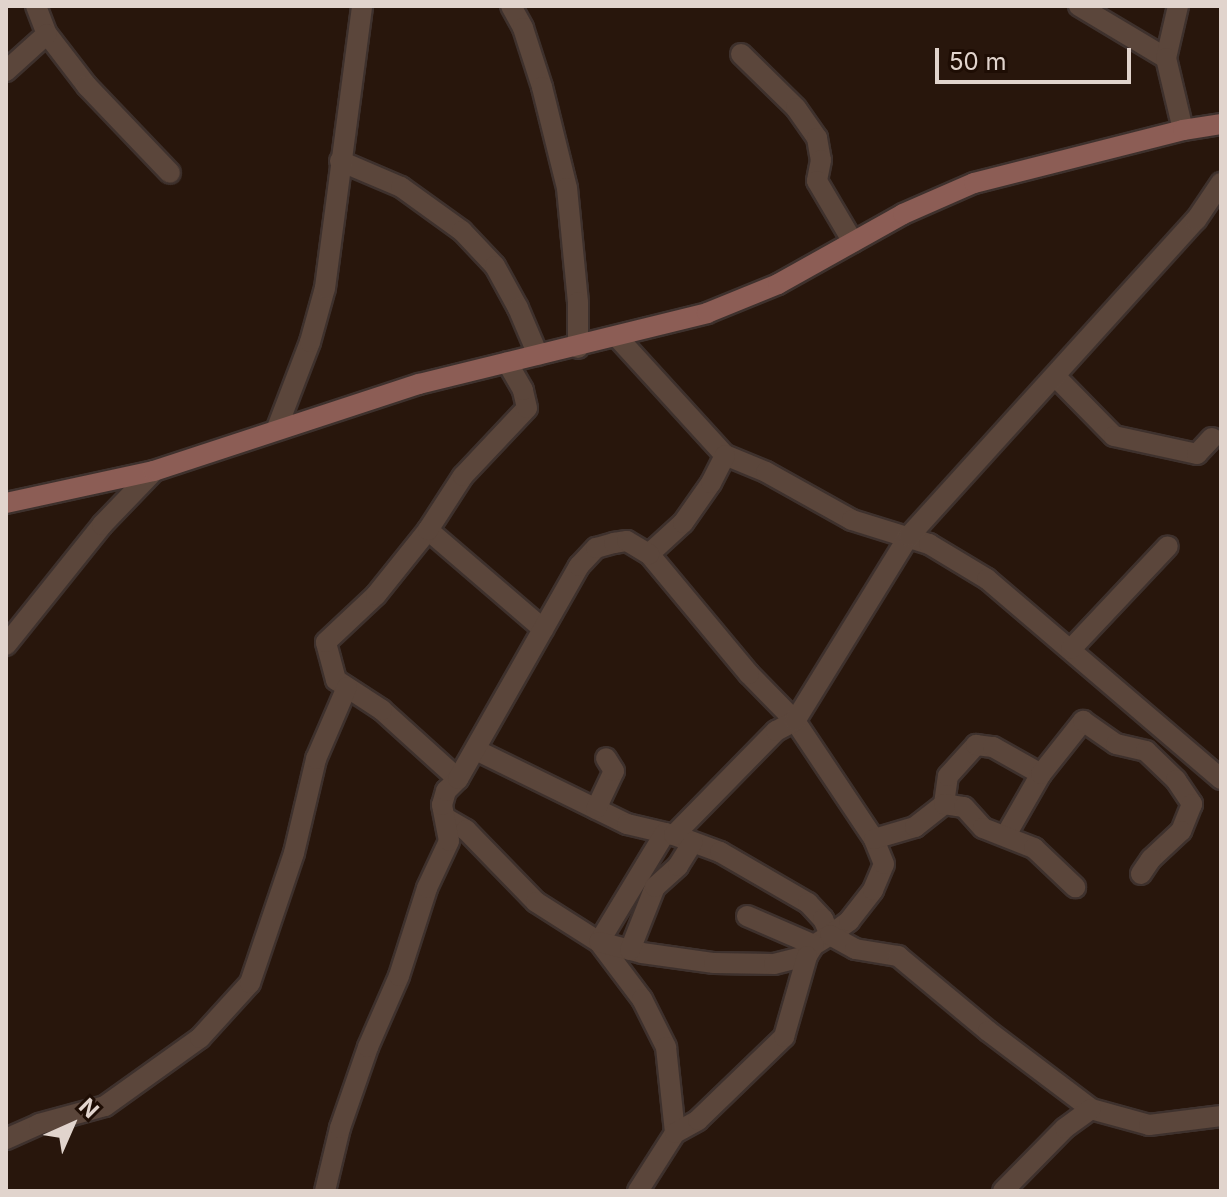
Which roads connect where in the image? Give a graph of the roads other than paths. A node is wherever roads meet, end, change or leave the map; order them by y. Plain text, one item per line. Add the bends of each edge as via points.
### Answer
1 (36, 6) edge
2 (362, 6) edge
3 (511, 6) edge
4 (1079, 6) edge
5 (1178, 6) edge
6 (47, 34) junction
7 (741, 54) dead end
8 (1166, 58) junction
9 (6, 71) edge
10 (1221, 124) edge
11 (1183, 130) junction
12 (340, 161) junction
13 (170, 173) dead end
14 (1221, 183) edge
15 (853, 242) junction
16 (618, 338) junction
17 (578, 348) junction
18 (538, 355) junction
19 (507, 362) junction
20 (1055, 376) junction
21 (277, 428) junction
22 (1212, 438) dead end
23 (725, 455) junction
24 (154, 471) junction
25 (6, 503) edge
26 (428, 530) junction
27 (909, 536) junction
28 (1168, 546) dead end
29 (649, 554) junction
30 (543, 629) junction
31 (6, 645) edge
32 (1071, 649) junction
33 (347, 687) junction
34 (795, 721) junction
35 (476, 750) junction
36 (606, 758) dead end
37 (1041, 774) junction
38 (458, 779) junction
39 (1221, 779) edge
40 (944, 804) junction
41 (596, 809) junction
42 (447, 819) junction
43 (1006, 835) junction
44 (677, 837) junction
45 (874, 839) junction
46 (1141, 874) dead end
47 (1075, 887) dead end
48 (747, 916) dead end
49 (599, 942) junction
50 (817, 945) junction
51 (630, 950) junction
52 (1221, 1107) edge
53 (1091, 1109) junction
54 (1221, 1116) edge
55 (675, 1133) junction
56 (6, 1139) edge
57 (325, 1191) edge
58 (638, 1191) edge
59 (1003, 1191) edge

1 - 6 street
2 - 12 street
3 - 17 street via 542,87 567,188
4 - 8 street
5 - 8 street
6 - 9 street
6 - 13 street via 87,86
7 - 15 street via 789,100 817,138 817,181
8 - 11 street
10 - 11 main road
11 - 15 main road via 974,183
12 - 18 street via 401,187 462,231 495,266
12 - 21 street via 325,288
14 - 20 street via 1196,220
15 - 16 main road via 750,296
16 - 17 main road
16 - 23 street
17 - 18 main road
18 - 19 main road
19 - 21 main road
19 - 26 street via 527,408 463,476
20 - 22 street via 1114,436 1197,454
20 - 27 street
21 - 24 main road
23 - 27 street via 852,520
23 - 29 street via 683,523
24 - 25 main road
24 - 31 street via 102,525
26 - 30 street
26 - 33 street via 376,595 326,642 336,680
27 - 32 street via 987,579
27 - 34 street
28 - 32 street
29 - 30 street via 627,541 596,548 579,566
29 - 34 street
30 - 35 street
32 - 39 street
33 - 38 street via 382,710
33 - 56 street via 316,759 294,853 250,983 200,1038 105,1106
34 - 44 street via 776,731
34 - 45 street
35 - 38 street
35 - 41 street
36 - 41 street via 614,771
37 - 40 street via 993,747 976,745 948,776
37 - 43 street
37 - 46 street via 1083,721 1116,744 1146,751 1176,780 1192,804 1181,831
38 - 42 street via 442,805
40 - 43 street via 964,807 983,828
40 - 45 street via 915,827
41 - 44 street via 627,824
42 - 49 street via 466,830 536,902
42 - 57 street via 449,841 368,1047
43 - 47 street via 1034,848
44 - 49 street
44 - 50 street via 720,852 808,903 823,919
44 - 51 street via 678,866 655,887
45 - 50 street via 884,864 873,890 849,921
48 - 50 street
49 - 51 street
49 - 55 street via 642,999 666,1047
50 - 51 street via 774,964 714,963
50 - 53 street via 898,956
50 - 55 street via 784,1037 698,1120
52 - 54 street
53 - 54 street via 1149,1125
53 - 59 street
55 - 58 street

